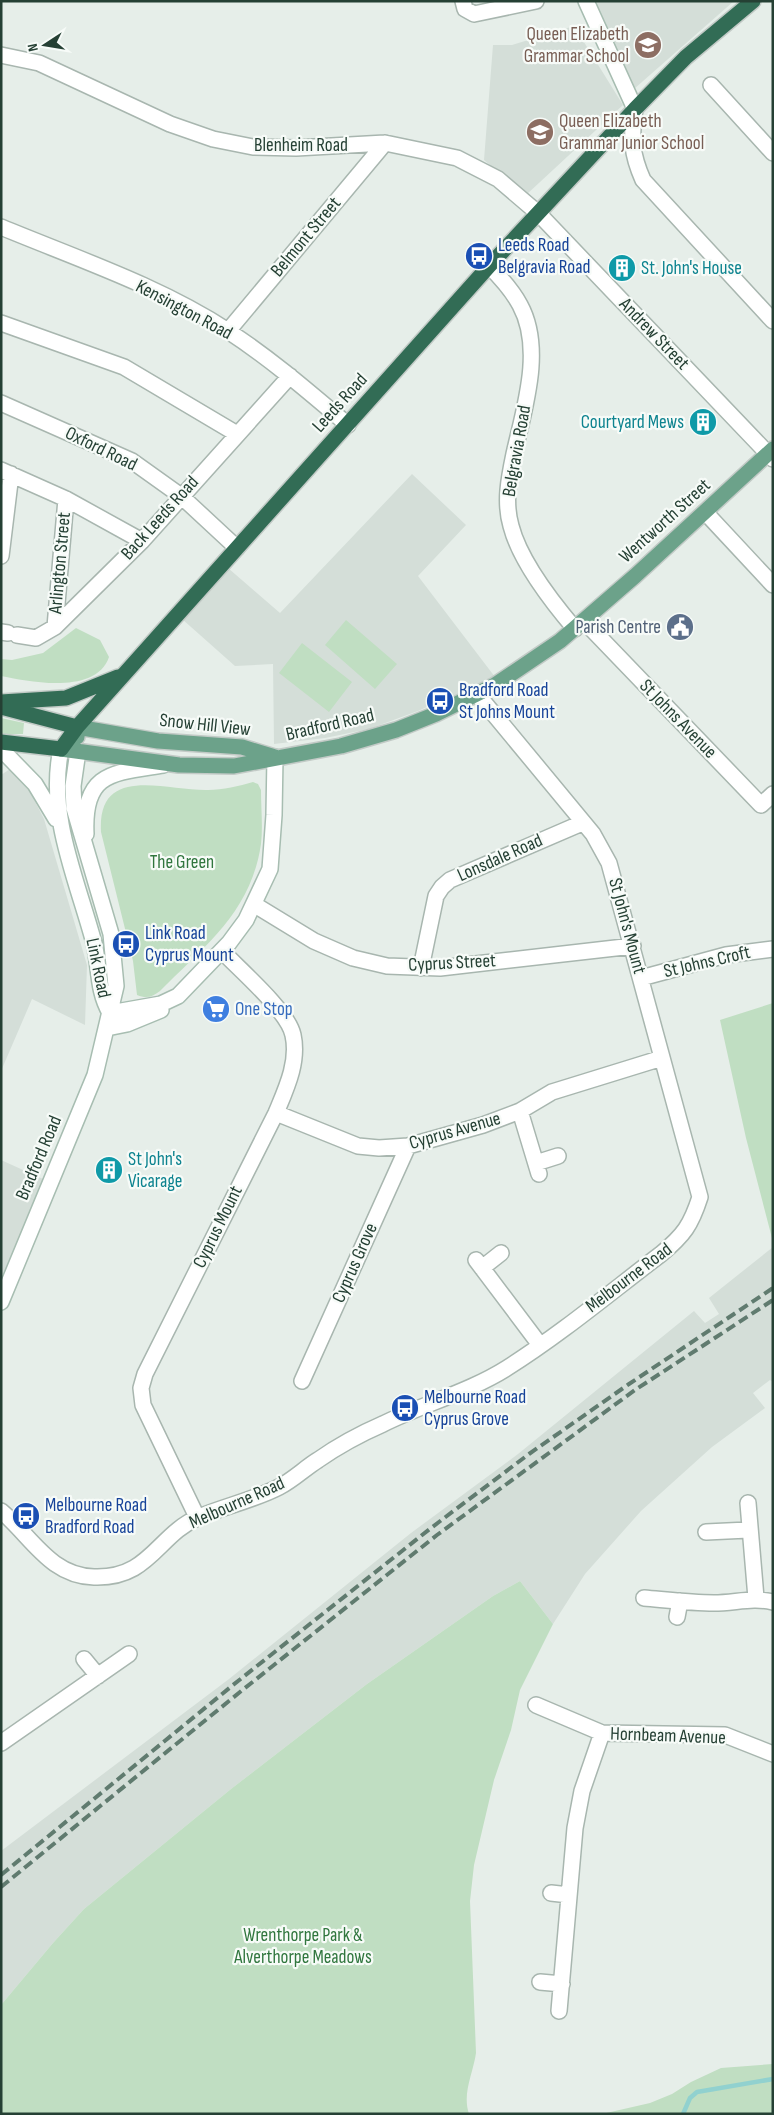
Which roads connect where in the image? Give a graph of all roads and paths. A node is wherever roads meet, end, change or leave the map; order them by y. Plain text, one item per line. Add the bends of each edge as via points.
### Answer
1 (463, 1) edge
2 (536, 1) edge
3 (586, 1) edge
4 (752, 1) edge
5 (1, 55) edge
6 (710, 85) dead end
7 (635, 109) junction
8 (385, 143) junction
9 (773, 153) edge
10 (539, 214) junction
11 (1, 228) edge
12 (489, 266) junction
13 (773, 321) edge
14 (1, 323) edge
15 (228, 331) junction
16 (290, 376) junction
17 (1, 403) edge
18 (348, 425) junction
19 (237, 434) junction
20 (771, 454) edge
21 (6, 472) edge
22 (181, 496) junction
23 (66, 499) junction
24 (705, 512) junction
25 (142, 541) junction
26 (236, 548) junction
27 (1, 556) edge
28 (773, 585) edge
29 (580, 625) junction
30 (55, 628) junction
31 (9, 634) edge
32 (125, 674) junction
33 (478, 695) junction
34 (1, 702) edge
35 (1, 707) edge
36 (77, 727) junction
37 (1, 742) edge
38 (61, 749) junction
39 (1, 750) edge
40 (78, 751) junction
41 (275, 757) junction
42 (168, 764) junction
43 (773, 794) edge
44 (582, 823) junction
45 (60, 826) junction
46 (88, 855) junction
47 (255, 904) junction
48 (633, 946) junction
49 (773, 949) edge
50 (222, 951) junction
51 (421, 968) junction
52 (641, 978) junction
53 (171, 1001) junction
54 (110, 1013) junction
55 (107, 1028) junction
56 (662, 1058) junction
57 (520, 1111) junction
58 (276, 1113) junction
59 (408, 1146) junction
60 (558, 1156) dead end
61 (700, 1197) joint
62 (501, 1253) dead end
63 (1, 1302) edge
64 (540, 1345) junction
65 (302, 1381) dead end
66 (748, 1503) dead end
67 (1, 1511) edge
68 (197, 1517) junction
69 (748, 1530) junction
70 (706, 1532) dead end
71 (644, 1598) dead end
72 (756, 1598) junction
73 (680, 1601) junction
74 (773, 1602) edge
75 (677, 1617) dead end
76 (128, 1654) dead end
77 (84, 1658) dead end
78 (98, 1676) junction
79 (536, 1705) dead end
80 (602, 1733) junction
81 (1, 1743) edge
82 (773, 1754) edge
83 (551, 1893) dead end
84 (569, 1895) junction
85 (540, 1982) dead end
86 (562, 1984) junction
87 (559, 2011) dead end

1 - 2 street via 465,8 474,14
3 - 7 street
4 - 7 highway, Leeds Road via 686,57
5 - 8 street, Blenheim Road via 39,63 170,124 213,139 253,147 296,148
6 - 9 street
7 - 10 highway, Leeds Road
7 - 13 street via 631,138 633,158 643,180
8 - 10 street, Blenheim Road via 457,158 498,179
8 - 15 street, Belmont Street
10 - 12 highway, Leeds Road
10 - 20 street, Andrew Street
11 - 15 street, Kensington Road via 163,295
12 - 18 highway, Leeds Road
12 - 29 street, Belgravia Road via 507,284 520,306 527,323 531,349 525,405 507,497 511,526 537,579
14 - 19 street via 124,367
15 - 16 street, Kensington Road
16 - 18 street, Kensington Road
16 - 19 street, Back Leeds Road
17 - 22 street, Oxford Road via 132,461
18 - 26 highway, Leeds Road
19 - 22 street, Back Leeds Road
20 - 24 main road, Wentworth Street
21 - 23 street
21 - 27 street
22 - 25 street, Back Leeds Road
22 - 26 street, Oxford Road
23 - 25 street
23 - 30 street, Arlington Street
24 - 28 street
24 - 29 main road, Wentworth Street
25 - 30 street, Back Leeds Road
26 - 32 highway, Leeds Road
29 - 33 main road, Bradford Road via 518,671
29 - 43 street, St Johns Avenue via 761,805
30 - 31 street, Back Leeds Road via 36,638
32 - 34 highway via 66,698
32 - 36 highway, Leeds Road
33 - 41 main road, Bradford Road via 418,722 368,738
33 - 44 street, St John's Mount
35 - 36 highway
36 - 38 highway, Leeds Road
36 - 40 main road
36 - 41 main road, Snow Hill View via 158,740 242,747
37 - 38 highway
38 - 40 main road, Snow Hill View
38 - 45 street, Link Road via 57,795
39 - 45 street via 35,784
40 - 42 main road, Snow Hill View
40 - 46 street, Link Road via 73,800
41 - 42 main road, Snow Hill View via 234,766
41 - 47 street, Bradford Road via 273,853 270,870
42 - 46 street via 118,774 95,786 86,812
44 - 48 street, St John's Mount via 597,840 609,863
44 - 51 street, Lonsdale Road via 450,880 442,887 436,896
45 - 54 street, Link Road via 94,943 101,995
46 - 54 street, Link Road via 113,948 116,986
47 - 50 street, Bradford Road via 237,934
47 - 51 street, Cyprus Street via 314,941 353,958 386,966
48 - 51 street, Cyprus Street
48 - 52 street, St John's Mount
49 - 52 street, St Johns Croft via 726,954
50 - 53 street, Bradford Road
50 - 58 street, Cyprus Mount via 286,1018 293,1035 290,1079
52 - 56 street, St John's Mount
53 - 54 street, Bradford Road
53 - 55 street, Bradford Road via 148,1017
54 - 55 street, Bradford Road
55 - 63 street, Bradford Road via 95,1075
56 - 57 street, Cyprus Avenue via 552,1092
56 - 61 street, St John's Mount
57 - 59 street, Cyprus Avenue via 455,1134
57 - 60 street, Cyprus Avenue via 537,1168
58 - 59 street, Cyprus Avenue via 358,1146
58 - 68 street, Cyprus Mount via 145,1374 141,1388 143,1405
59 - 65 street, Cyprus Grove
61 - 64 street, Melbourne Road via 694,1218 683,1236
62 - 64 street via 479,1264
64 - 68 street, Melbourne Road via 506,1368 427,1407 349,1440 280,1487
66 - 69 street
67 - 68 street, Melbourne Road via 51,1562 72,1575 93,1577 114,1576 134,1569
69 - 70 street
69 - 72 street
71 - 73 street
72 - 73 street via 733,1603
72 - 74 street
73 - 75 street
76 - 78 street
77 - 78 street
78 - 81 street
79 - 80 street, Hornbeam Avenue
80 - 82 street, Hornbeam Avenue via 725,1735
80 - 84 street via 582,1791 574,1828
83 - 84 street
84 - 86 street
85 - 86 street
86 - 87 street

